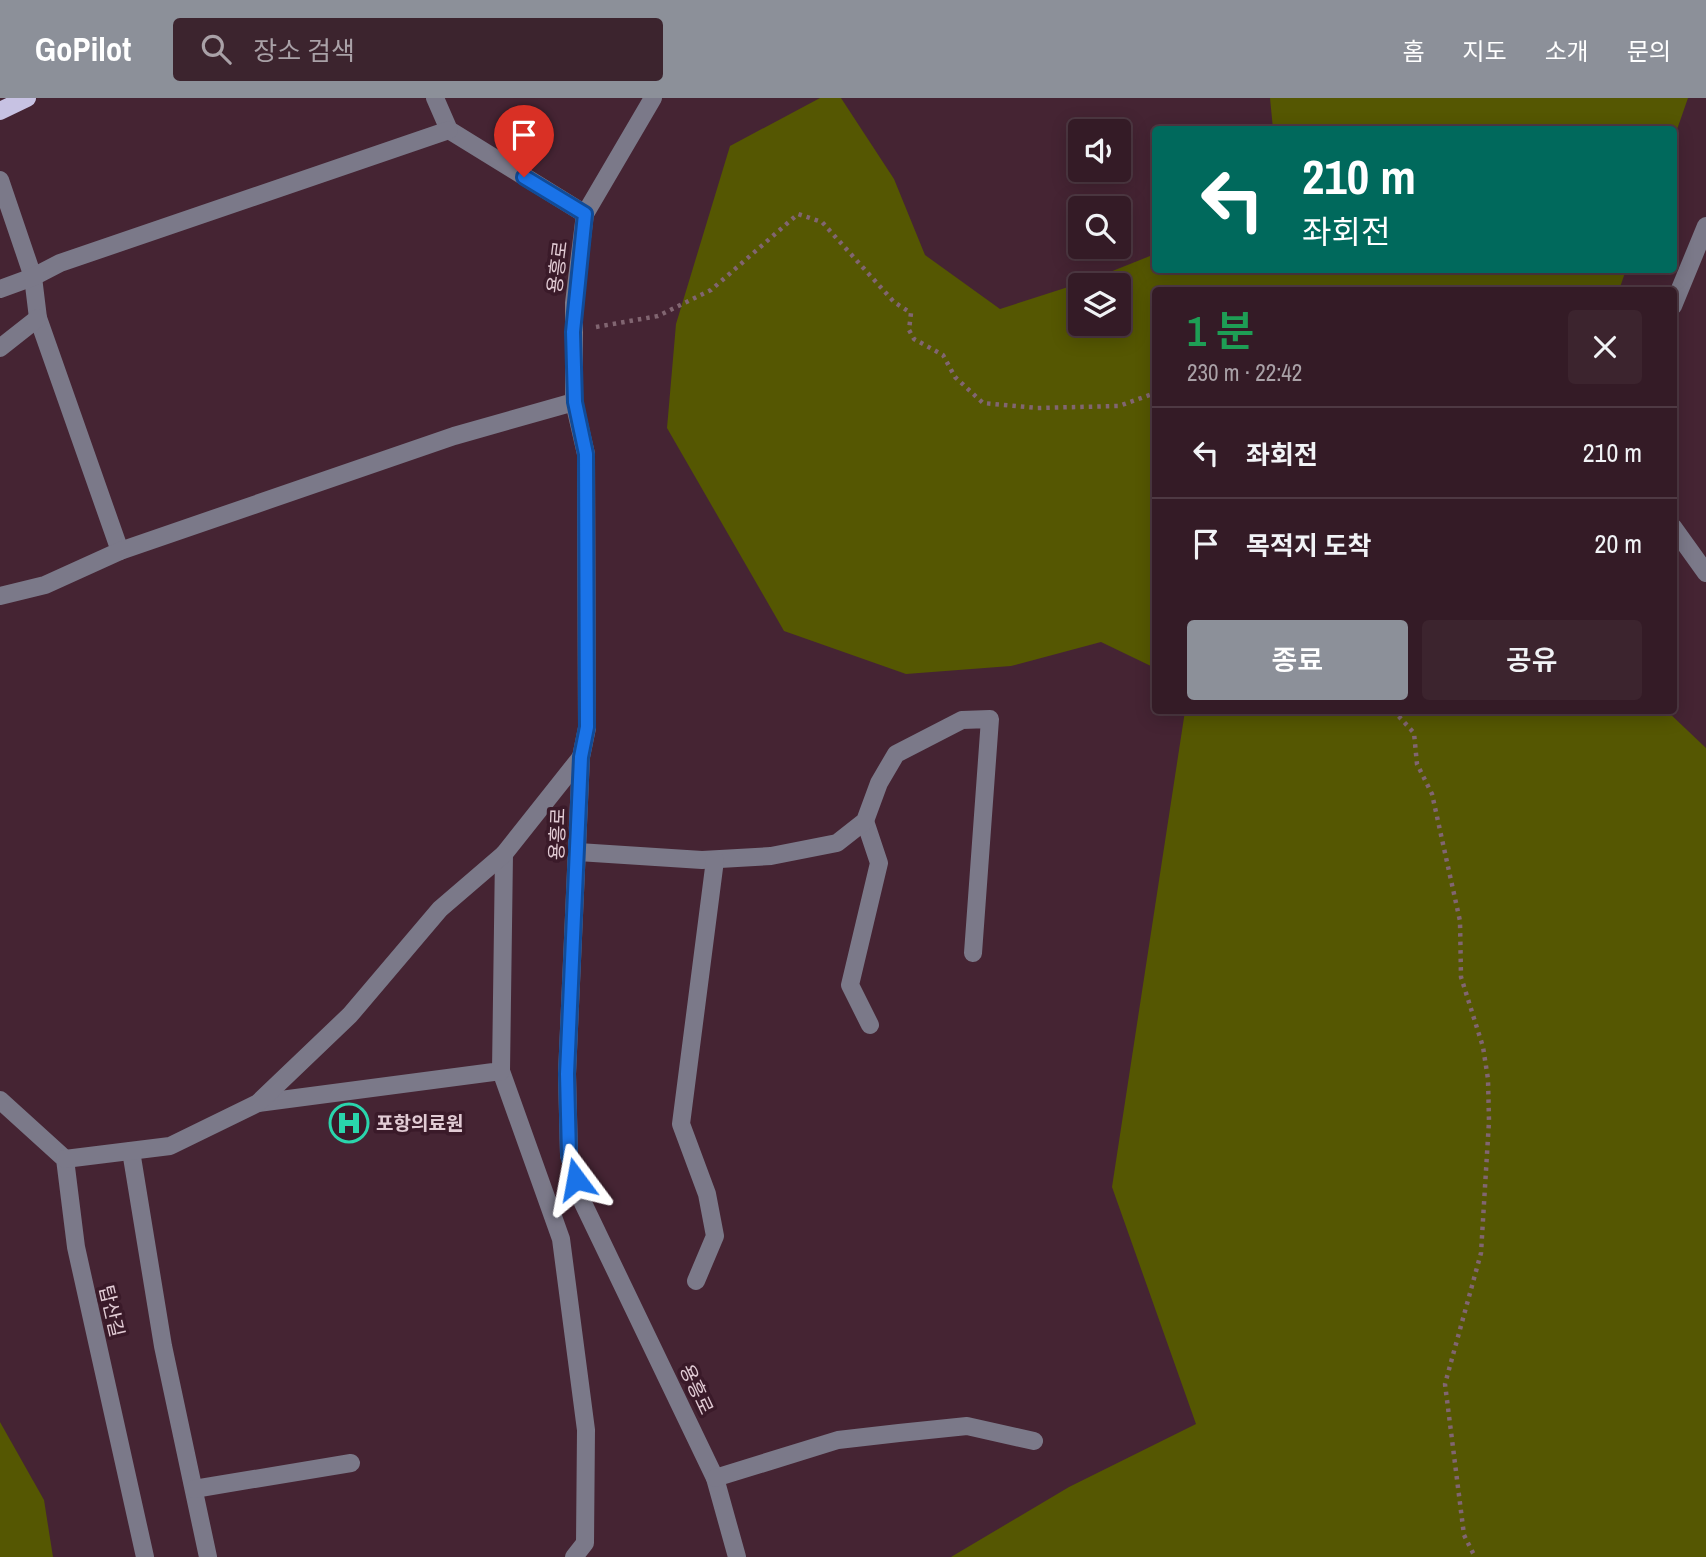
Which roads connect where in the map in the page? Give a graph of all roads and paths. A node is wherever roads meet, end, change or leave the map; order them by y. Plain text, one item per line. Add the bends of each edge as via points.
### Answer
1 (27, 98) edge
2 (435, 98) edge
3 (653, 98) edge
4 (0, 111) edge
5 (449, 130) junction
6 (0, 180) edge
7 (585, 214) junction
8 (1706, 226) edge
9 (33, 277) junction
10 (0, 289) edge
11 (1677, 296) edge
12 (38, 318) junction
13 (573, 332) junction
14 (0, 348) edge
15 (1152, 394) edge
16 (575, 402) junction
17 (1677, 533) edge
18 (120, 551) junction
19 (1706, 573) edge
20 (0, 596) edge
21 (1397, 714) edge
22 (581, 757) junction
23 (865, 821) junction
24 (578, 852) junction
25 (504, 854) junction
26 (715, 860) junction
27 (973, 953) dead end
28 (870, 1025) dead end
29 (501, 1071) junction
30 (0, 1100) edge
31 (258, 1103) junction
32 (131, 1151) junction
33 (65, 1159) junction
34 (695, 1281) dead end
35 (1034, 1441) dead end
36 (351, 1463) dead end
37 (715, 1478) junction
38 (194, 1489) junction
39 (145, 1557) edge
40 (208, 1557) edge
41 (574, 1557) edge
42 (737, 1557) edge
43 (1475, 1557) edge

1 - 4 main road
2 - 5 street
3 - 7 street, 용흥로
5 - 7 street
5 - 9 street via 60,263
6 - 9 street
7 - 13 street, 용흥로
8 - 11 street
9 - 10 street
9 - 12 street
12 - 14 street
12 - 18 street
13 - 15 path via 658,316 711,289 798,215 822,222 894,302 911,313 909,330 914,339 943,355 955,377 984,403 1037,408 1119,406
13 - 16 street, 용흥로
16 - 18 street via 454,436
16 - 22 street, 용흥로 via 586,454 587,727
17 - 19 street
18 - 20 street via 45,585
21 - 43 path via 1414,733 1417,764 1432,794 1461,921 1461,977 1488,1079 1481,1253 1445,1384 1464,1535
22 - 24 street, 용흥로
22 - 25 street
23 - 26 street via 837,843 771,856
23 - 27 street via 896,754 962,720 990,719
23 - 28 street via 879,863 850,985
24 - 26 street
24 - 37 street, 용흥로 via 567,1074 569,1155 583,1203
25 - 29 street
25 - 31 street via 440,909 350,1015
26 - 34 street via 681,1124 707,1194 715,1236
29 - 31 street
29 - 41 street via 561,1239 586,1430 585,1543
30 - 33 street
31 - 32 street via 170,1146
32 - 33 street
32 - 38 street via 163,1346
33 - 39 street, 탑산길 via 76,1247
35 - 37 street via 967,1426 838,1440
36 - 38 street
37 - 42 street, 용흥로
38 - 40 street

